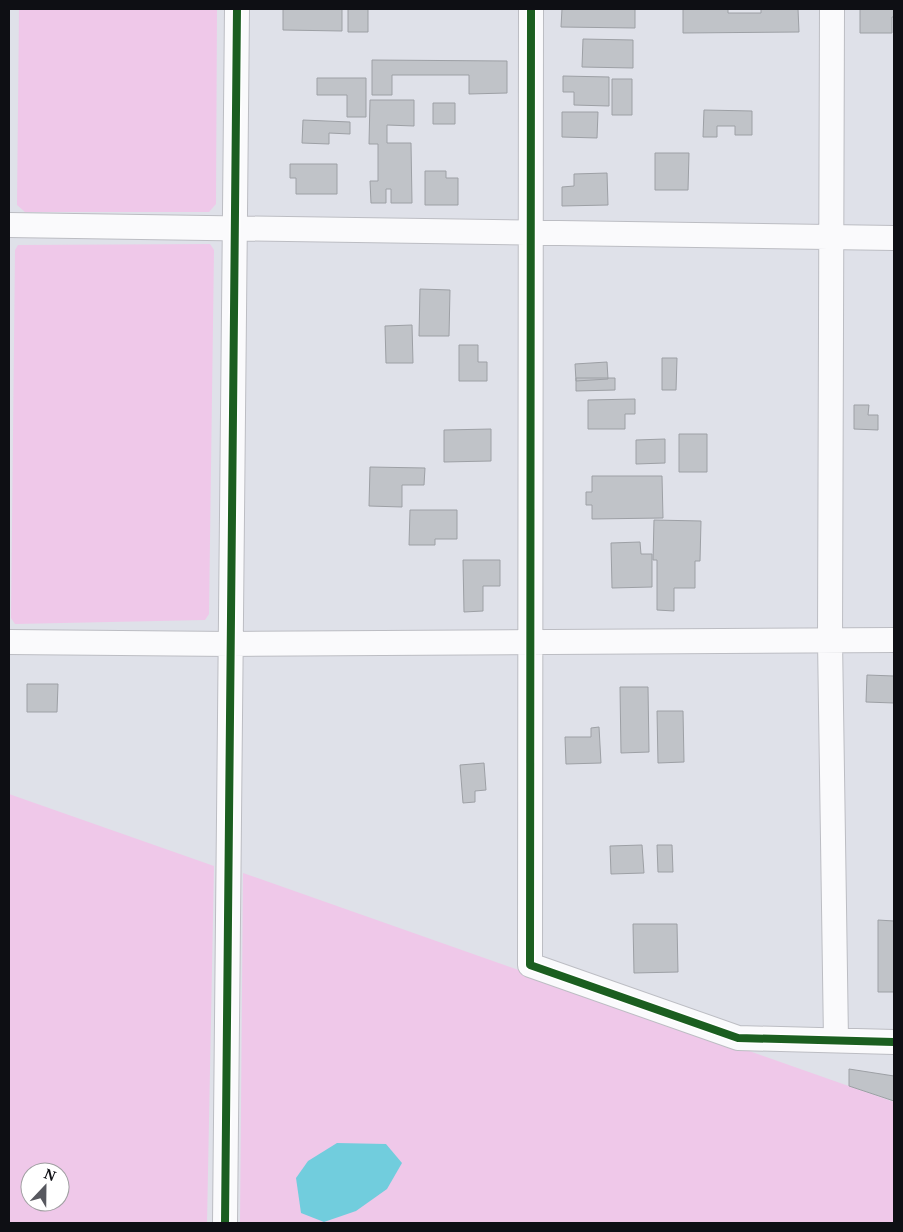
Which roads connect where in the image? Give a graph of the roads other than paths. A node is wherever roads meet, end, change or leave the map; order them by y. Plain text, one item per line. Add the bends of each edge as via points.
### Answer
1 (237, 9) edge
2 (531, 9) edge
3 (832, 9) edge
4 (9, 225) edge
5 (235, 227) junction
6 (531, 232) junction
7 (831, 237) junction
8 (894, 238) edge
9 (830, 640) junction
10 (894, 640) edge
11 (9, 642) edge
12 (531, 642) junction
13 (231, 644) junction
14 (836, 1040) junction
15 (894, 1042) edge
16 (225, 1223) edge

1 - 5 street
2 - 6 street
3 - 7 street
4 - 5 street
5 - 6 street
5 - 13 street
6 - 7 street
6 - 12 street
7 - 8 street
7 - 9 street
9 - 10 street
9 - 12 street
9 - 14 street
11 - 13 street
12 - 13 street
12 - 14 street via 530,965 738,1038
13 - 16 street
14 - 15 street

